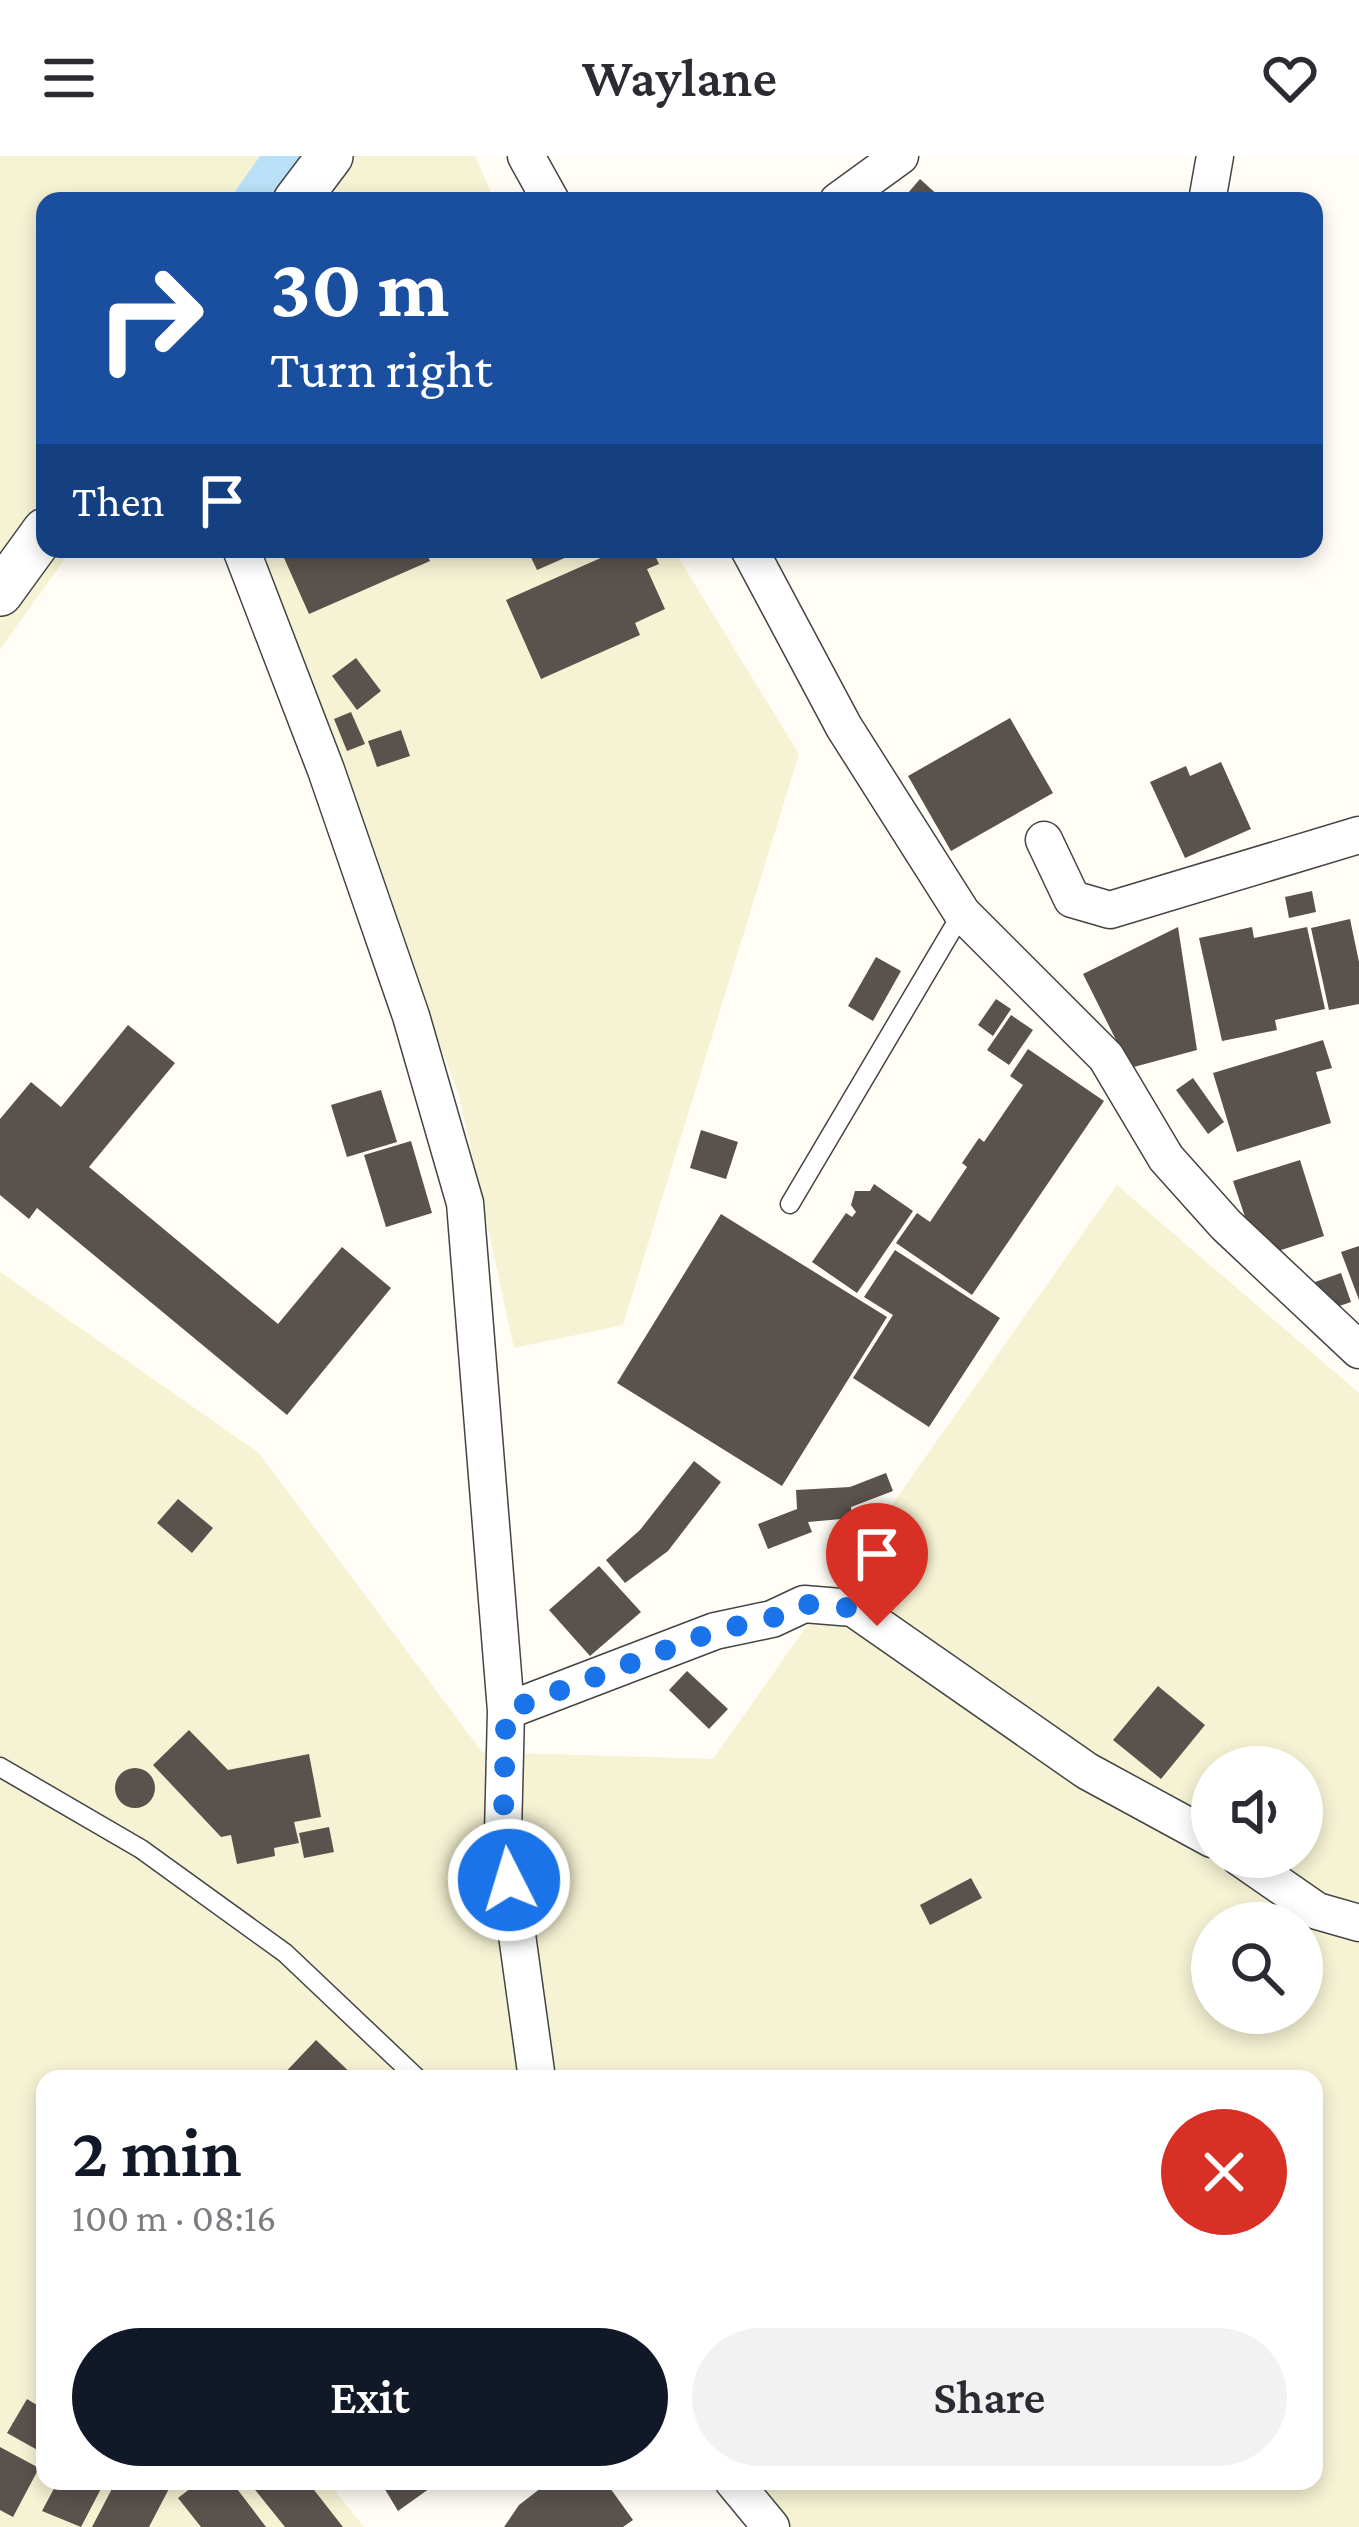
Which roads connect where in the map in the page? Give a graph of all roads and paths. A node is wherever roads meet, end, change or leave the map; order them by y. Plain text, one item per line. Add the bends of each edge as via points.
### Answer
1 (330, 156) edge
2 (526, 156) edge
3 (900, 156) edge
4 (1215, 156) edge
5 (303, 192) edge
6 (546, 192) edge
7 (850, 192) edge
8 (1209, 192) edge
9 (36, 543) edge
10 (244, 558) edge
11 (754, 558) edge
12 (0, 593) edge
13 (1359, 836) edge
14 (1044, 840) dead end
15 (962, 914) junction
16 (790, 1204) dead end
17 (1359, 1350) edge
18 (506, 1711) junction
19 (0, 1767) edge
20 (1191, 1828) edge
21 (1269, 1878) edge
22 (1359, 1923) edge
23 (408, 2070) edge
24 (536, 2070) edge
25 (740, 2490) edge
26 (771, 2527) edge

1 - 5 street
2 - 6 street
3 - 7 street
4 - 8 street
9 - 12 street
10 - 18 street via 411,1016 465,1203
11 - 15 street via 844,727
13 - 14 street via 1110,910 1072,899
15 - 16 lane
15 - 17 street via 1106,1057 1166,1158 1226,1225
18 - 20 street via 804,1604 853,1608 1087,1772
18 - 24 street via 503,1834
19 - 23 lane via 141,1849 285,1953
21 - 22 street via 1317,1911
25 - 26 street

